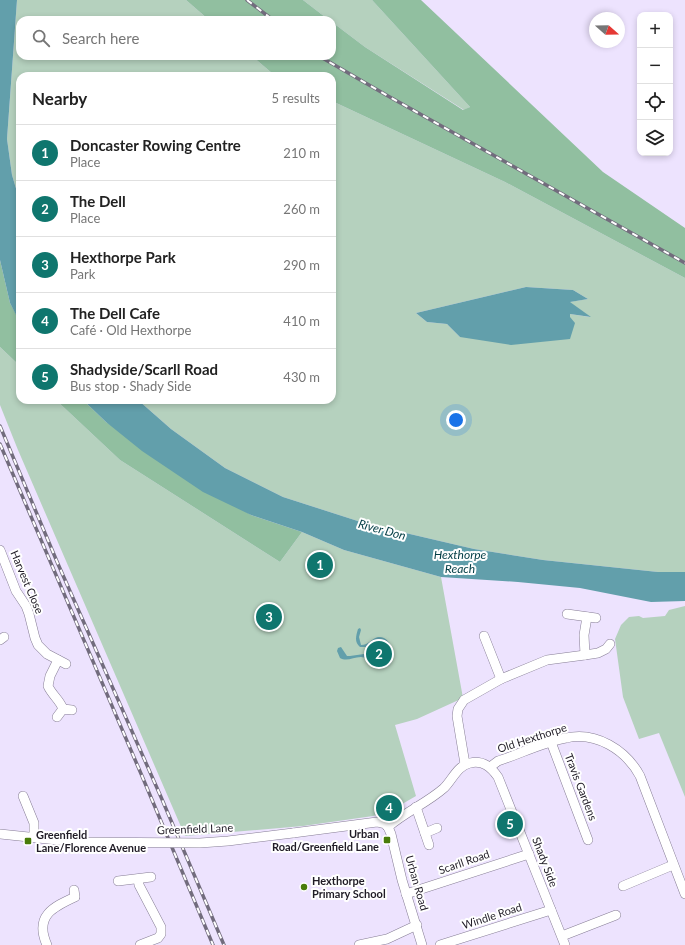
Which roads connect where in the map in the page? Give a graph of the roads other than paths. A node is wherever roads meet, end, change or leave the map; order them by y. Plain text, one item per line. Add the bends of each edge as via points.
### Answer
1 (0, 550) edge
2 (567, 614) dead end
3 (484, 636) dead end
4 (610, 644) dead end
5 (585, 656) junction
6 (501, 679) junction
7 (64, 712) dead end
8 (551, 742) junction
9 (465, 764) junction
10 (490, 767) junction
11 (23, 796) dead end
12 (416, 807) junction
13 (388, 827) junction
14 (437, 828) dead end
15 (425, 833) junction
16 (0, 834) edge
17 (34, 837) junction
18 (588, 840) dead end
19 (429, 845) dead end
20 (529, 854) junction
21 (673, 865) junction
22 (151, 877) dead end
23 (138, 879) junction
24 (118, 881) dead end
25 (623, 886) dead end
26 (74, 890) dead end
27 (406, 894) junction
28 (685, 894) edge
29 (550, 910) junction
30 (616, 915) dead end
31 (417, 925) junction
32 (563, 941) edge
33 (154, 943) edge
34 (47, 945) edge
35 (140, 945) edge
36 (359, 945) edge
37 (422, 945) edge
38 (440, 945) edge

1 - 7 street, Harvest Close via 16,591 27,610 38,645 43,651 62,662 50,676 48,686
2 - 5 street via 591,618 584,635
3 - 6 street
4 - 5 street via 603,650
5 - 6 street via 548,660
6 - 9 street via 464,700 458,709
8 - 10 street, Old Hexthorpe via 498,761
8 - 18 street, Travis Gardens
8 - 21 street, Old Hexthorpe via 566,737 596,739 617,749 628,759 640,776
9 - 10 street, Old Hexthorpe via 475,762
9 - 12 street via 443,788
10 - 20 street, Shady Side via 498,777
11 - 17 street via 34,823
12 - 13 street
12 - 15 street
13 - 17 street, Greenfield Lane, bridge via 377,822 200,843 76,842
13 - 27 street, Urban Road via 392,834
14 - 15 street
15 - 19 street
16 - 17 street, Greenfield Lane
20 - 27 street, Scarll Road
20 - 29 street, Shady Side
21 - 25 street
21 - 28 street, Old Hexthorpe
22 - 23 street
23 - 24 street
23 - 33 street via 161,927 161,934
26 - 34 street via 75,897 54,908 47,916 43,927
27 - 31 street, Urban Road
29 - 32 street, Shady Side
29 - 38 street, Windle Road
30 - 32 street
31 - 36 street via 387,939
31 - 37 street, Urban Road
33 - 35 street

